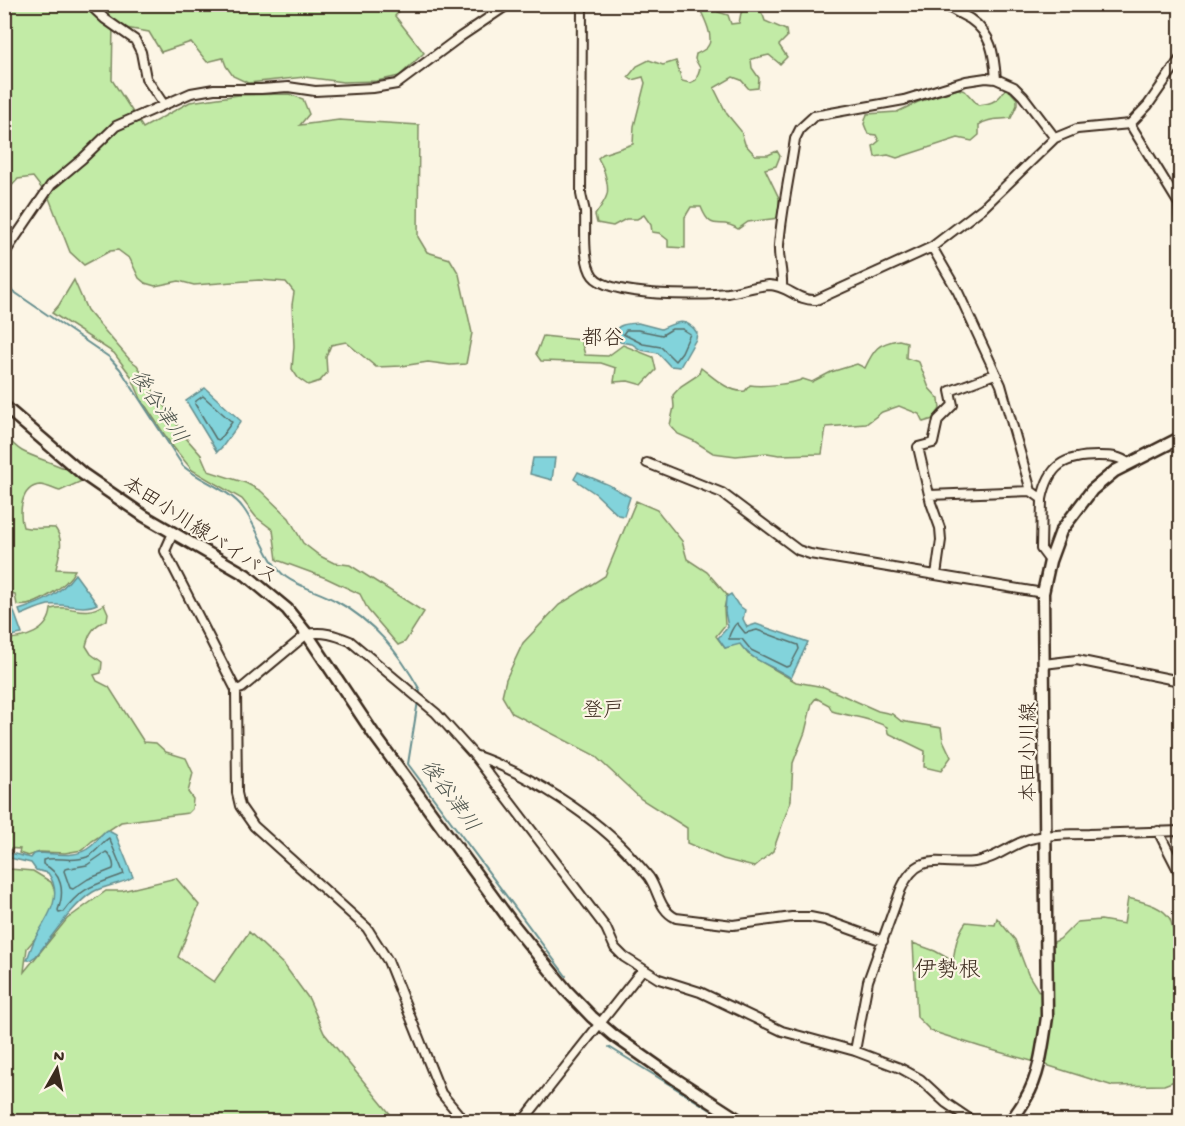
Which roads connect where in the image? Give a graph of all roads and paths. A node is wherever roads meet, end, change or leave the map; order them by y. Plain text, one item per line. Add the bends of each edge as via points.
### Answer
1 (89, 4) edge
2 (509, 4) edge
3 (582, 4) edge
4 (944, 4) edge
5 (1180, 59) edge
6 (996, 79) junction
7 (164, 105) junction
8 (1130, 124) junction
9 (1055, 138) junction
10 (1180, 204) edge
11 (1180, 219) edge
12 (932, 247) junction
13 (4, 254) edge
14 (782, 286) junction
15 (995, 374) junction
16 (4, 406) edge
17 (1180, 438) edge
18 (647, 463) dead end
19 (1129, 464) junction
20 (1031, 491) junction
21 (929, 495) junction
22 (1041, 499) junction
23 (173, 533) junction
24 (1050, 561) junction
25 (936, 575) junction
26 (1044, 593) junction
27 (307, 634) junction
28 (1044, 664) junction
29 (1180, 681) edge
30 (236, 690) junction
31 (474, 755) junction
32 (1158, 831) junction
33 (1180, 831) edge
34 (1045, 835) junction
35 (1180, 874) edge
36 (883, 941) junction
37 (644, 969) junction
38 (600, 1024) junction
39 (855, 1051) junction
40 (465, 1122) edge
41 (522, 1122) edge
42 (742, 1122) edge
43 (974, 1122) edge
44 (1010, 1122) edge

1 - 7 street via 135,40 146,78
2 - 7 street via 397,84 315,91 288,87 214,89 191,93
3 - 14 street via 581,194 592,275 610,285 656,293 728,293
4 - 6 street via 976,24 990,41
5 - 8 street
6 - 9 street via 1023,96
6 - 14 street via 976,79 904,100 814,116 806,122 795,139 780,231
7 - 13 street via 117,126 51,185
8 - 9 street via 1077,129
8 - 10 street
9 - 12 street via 984,207
10 - 11 street
12 - 14 street via 816,300 798,297
12 - 15 street via 958,292
15 - 20 street
15 - 21 street via 950,391 953,405 938,420 933,443 918,447
16 - 23 street, 本田小川線バイパス via 83,474
17 - 19 street, 本田小川線
18 - 25 street via 722,493 798,550
19 - 22 street via 1112,456 1071,459 1050,474
19 - 24 street, 本田小川線 via 1115,471 1085,499 1060,531
20 - 21 street
20 - 22 street
21 - 25 street via 942,540
22 - 24 street via 1041,549
23 - 27 street, 本田小川線バイパス via 253,580 287,609
23 - 30 street via 165,551
24 - 26 street, 本田小川線
25 - 26 street
26 - 28 street, 本田小川線
27 - 30 street
27 - 31 street via 318,632 350,641 436,712
27 - 38 street, 本田小川線バイパス via 373,733 512,923 560,983
28 - 29 street via 1096,662
28 - 34 street, 本田小川線
30 - 40 street via 240,806 254,826 367,928 388,961 441,1093
31 - 36 street via 513,770 558,797 622,846 649,878 662,907 676,918 733,925 810,917
31 - 37 street via 606,928 615,948
32 - 33 street
32 - 34 street
32 - 35 street
34 - 36 street via 1023,840 976,862 931,862 914,869 906,877
34 - 44 street, 本田小川線 via 1047,1017 1028,1097
36 - 39 street via 868,981
37 - 38 street
37 - 39 street via 782,1031
38 - 41 street
38 - 42 street, 本田小川線バイパス
39 - 43 street via 920,1079

